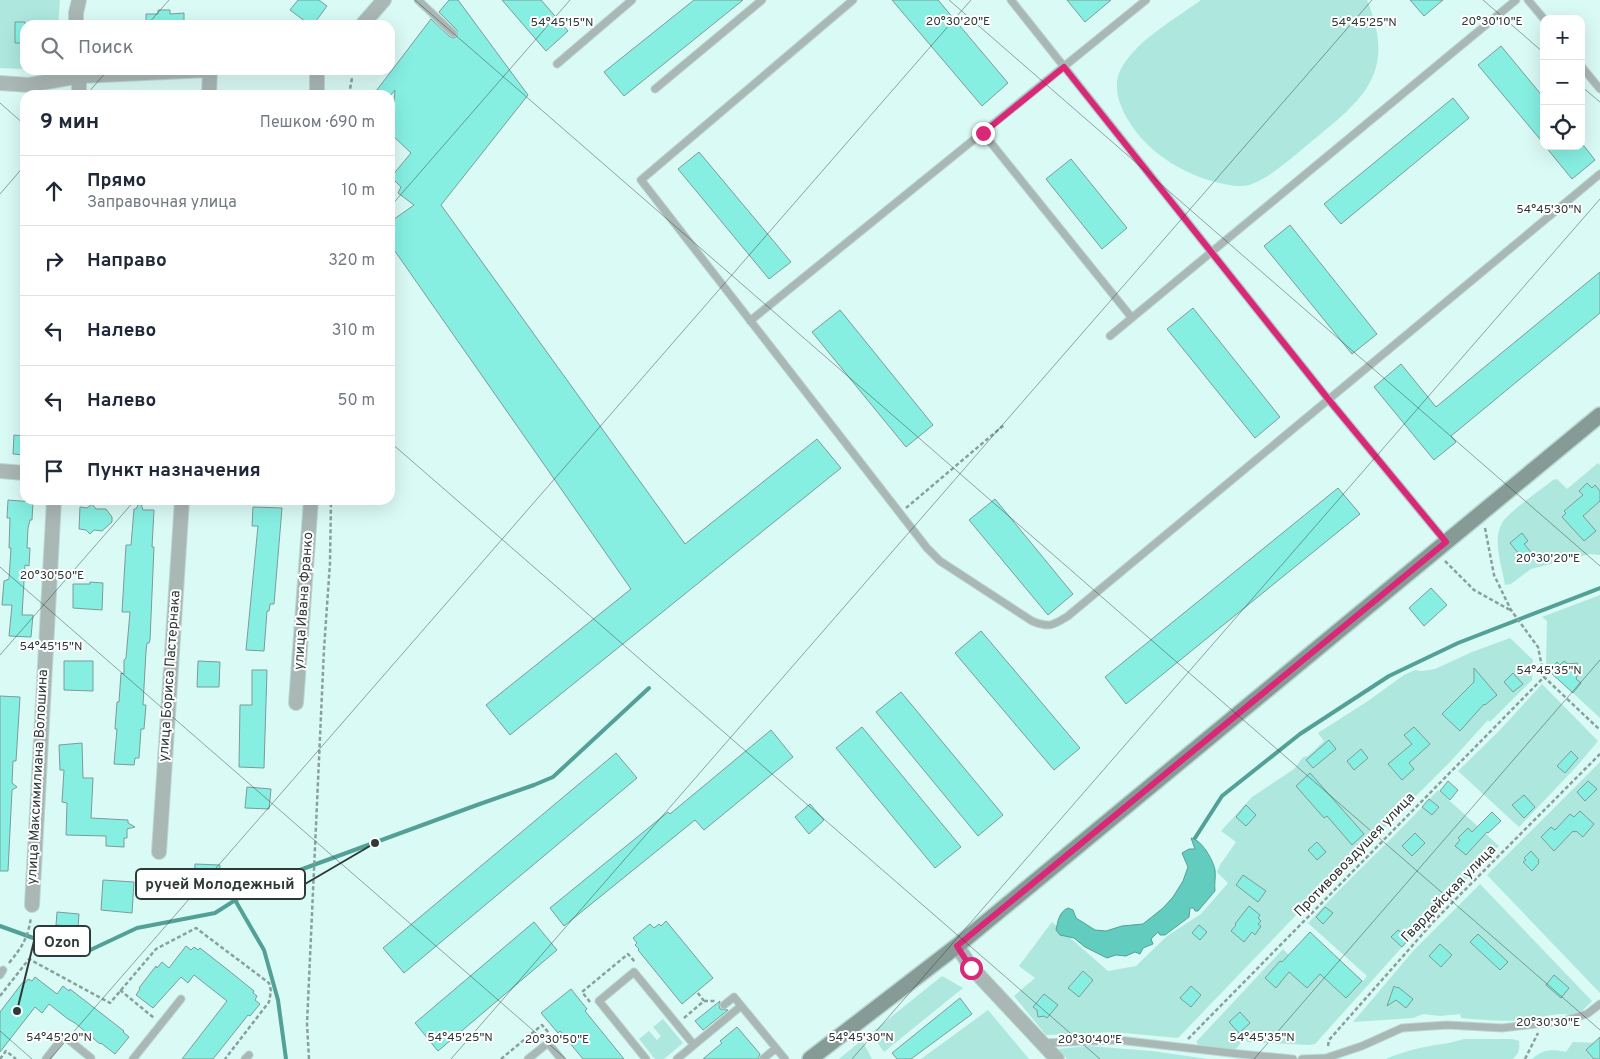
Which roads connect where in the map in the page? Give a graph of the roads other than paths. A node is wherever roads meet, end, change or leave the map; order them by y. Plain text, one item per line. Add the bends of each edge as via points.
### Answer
1 (79, 0) edge
2 (384, 0) edge
3 (418, 0) edge
4 (632, 0) edge
5 (762, 0) edge
6 (853, 0) edge
7 (1012, 0) edge
8 (1146, 0) edge
9 (1516, 0) edge
10 (1528, 0) edge
11 (1540, 15) edge
12 (76, 20) edge
13 (366, 20) edge
14 (453, 33) dead end
15 (557, 64) dead end
16 (1064, 67) junction
17 (1585, 71) edge
18 (72, 75) edge
19 (80, 75) edge
20 (209, 75) edge
21 (317, 75) edge
22 (0, 83) edge
23 (655, 89) dead end
24 (1600, 89) edge
25 (78, 90) edge
26 (209, 90) edge
27 (317, 90) edge
28 (983, 133) junction
29 (1600, 174) edge
30 (1211, 251) junction
31 (1132, 318) junction
32 (750, 321) junction
33 (1110, 336) dead end
34 (1329, 400) junction
35 (1600, 415) edge
36 (0, 471) edge
37 (20, 473) edge
38 (54, 505) edge
39 (182, 505) edge
40 (311, 505) edge
41 (1440, 547) junction
42 (296, 703) dead end
43 (159, 852) dead end
44 (32, 905) dead end
45 (957, 946) junction
46 (181, 999) dead end
47 (720, 1004) road end
48 (1600, 1004) edge
49 (741, 1006) junction
50 (1043, 1043) junction
51 (694, 1045) junction
52 (776, 1048) junction
53 (46, 1059) edge
54 (91, 1059) edge
55 (133, 1059) edge
56 (528, 1059) edge
57 (561, 1059) edge
58 (646, 1059) edge
59 (676, 1059) edge
60 (763, 1059) edge
61 (785, 1059) edge
62 (810, 1059) edge
63 (1056, 1059) edge
64 (1293, 1059) edge
65 (1302, 1059) edge

1 - 12 street
2 - 13 street
3 - 14 lane
4 - 15 lane
5 - 23 lane
6 - 32 lane via 641,180
7 - 16 lane
8 - 16 lane
9 - 30 lane
10 - 11 lane
16 - 28 lane
16 - 30 lane
17 - 24 lane
18 - 22 street via 29,85
19 - 25 street
20 - 26 street
21 - 27 street
28 - 31 lane
28 - 32 lane
29 - 34 lane
30 - 31 lane
30 - 34 lane
31 - 33 lane
32 - 34 lane via 927,548 940,561 1042,625 1052,626 1068,616
34 - 41 lane
35 - 41 street
36 - 37 street
38 - 44 street, улица Максимилиана Волошина
39 - 43 street, улица Бориса Пастернака
40 - 42 street, улица Ивана Франко
41 - 45 street
45 - 50 street via 971,968
45 - 62 street
46 - 55 lane
47 - 49 lane via 734,997
48 - 65 lane via 1587,1014 1563,1021 1502,1028 1402,1028 1326,1058
49 - 51 lane
49 - 52 lane
50 - 63 street
50 - 64 lane via 1118,1040
51 - 58 lane via 634,972 598,1001
51 - 59 lane
52 - 60 lane
52 - 61 lane
53 - 54 lane via 64,1036
56 - 57 lane via 548,1043

